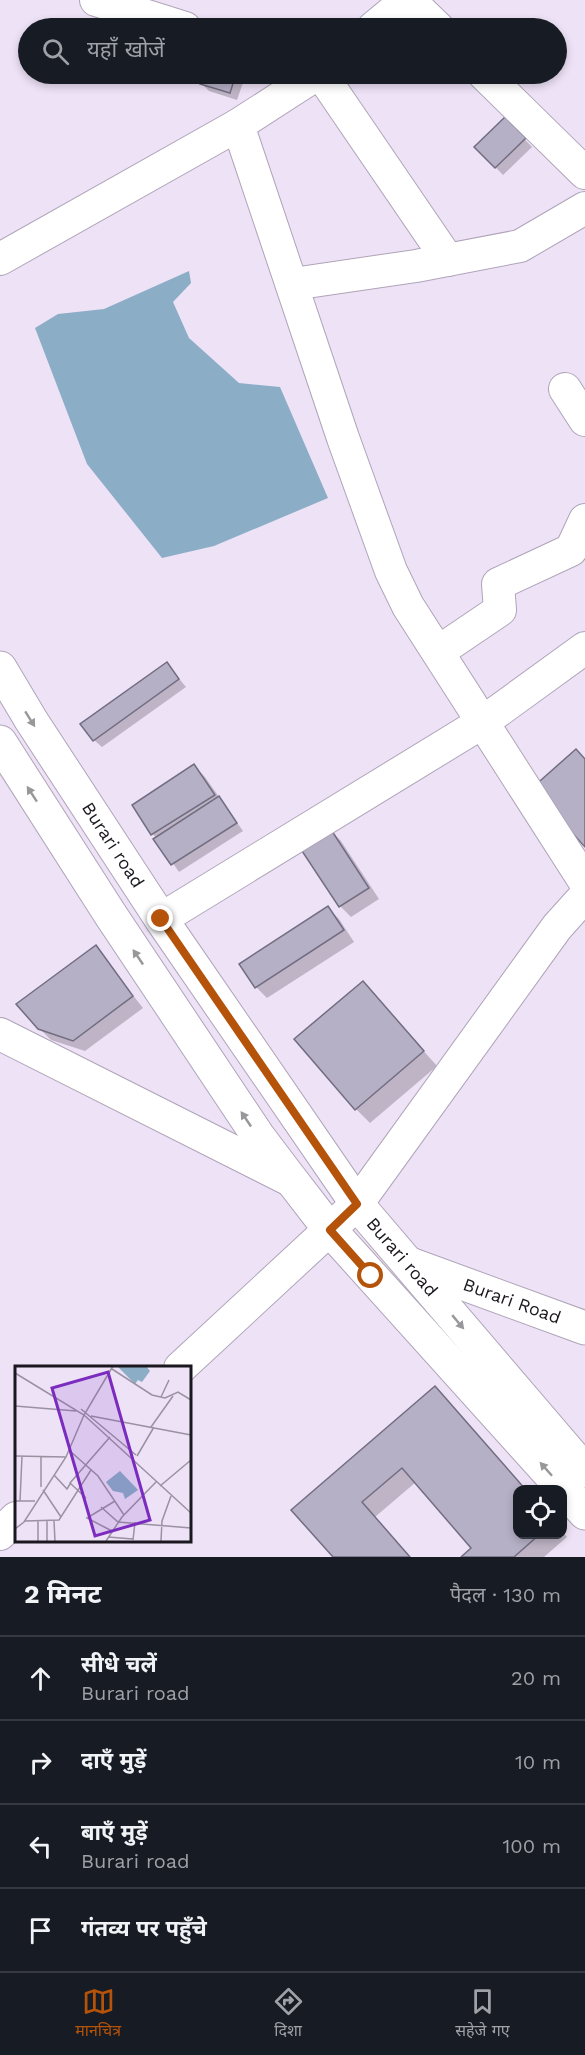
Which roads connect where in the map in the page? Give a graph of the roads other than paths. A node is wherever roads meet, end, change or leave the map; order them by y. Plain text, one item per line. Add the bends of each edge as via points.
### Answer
1 (96, 0) edge
2 (408, 0) edge
3 (169, 16) edge
4 (386, 18) edge
5 (427, 18) edge
6 (303, 84) edge
7 (326, 84) edge
8 (494, 84) edge
9 (238, 125) junction
10 (585, 173) edge
11 (585, 208) edge
12 (0, 259) edge
13 (448, 260) junction
14 (293, 284) junction
15 (565, 389) dead end
16 (585, 420) edge
17 (585, 520) edge
18 (585, 648) edge
19 (438, 652) junction
20 (0, 668) edge
21 (483, 723) junction
22 (0, 742) edge
23 (585, 882) edge
24 (585, 896) edge
25 (161, 919) junction
26 (0, 1034) edge
27 (292, 1181) junction
28 (357, 1204) junction
29 (330, 1230) junction
30 (408, 1263) junction
31 (371, 1276) junction
32 (585, 1328) edge
33 (182, 1366) edge
34 (585, 1471) edge
35 (585, 1513) edge
36 (15, 1519) edge
37 (0, 1534) edge

1 - 3 street
2 - 4 street
2 - 5 street
6 - 9 street
7 - 13 street
8 - 10 street
9 - 12 street
9 - 14 street
11 - 13 street via 520,246
13 - 14 street
14 - 19 street via 391,571
15 - 16 street
17 - 19 street via 571,550 498,584 500,610
18 - 21 street
19 - 21 street
20 -> 25 main road, Burari road
21 - 23 street
21 - 25 street
27 -> 22 main road, Burari road via 110,914
24 - 28 street via 557,927
25 - 28 main road, Burari road
26 - 27 street
27 - 29 main road, Burari road
28 - 29 street
28 - 30 main road, Burari road
29 - 31 main road, Burari road
29 - 33 street
30 - 31 main road, Burari Road
30 - 32 main road, Burari Road
30 -> 34 main road, Burari road
35 -> 31 main road, Burari road
36 - 37 street

